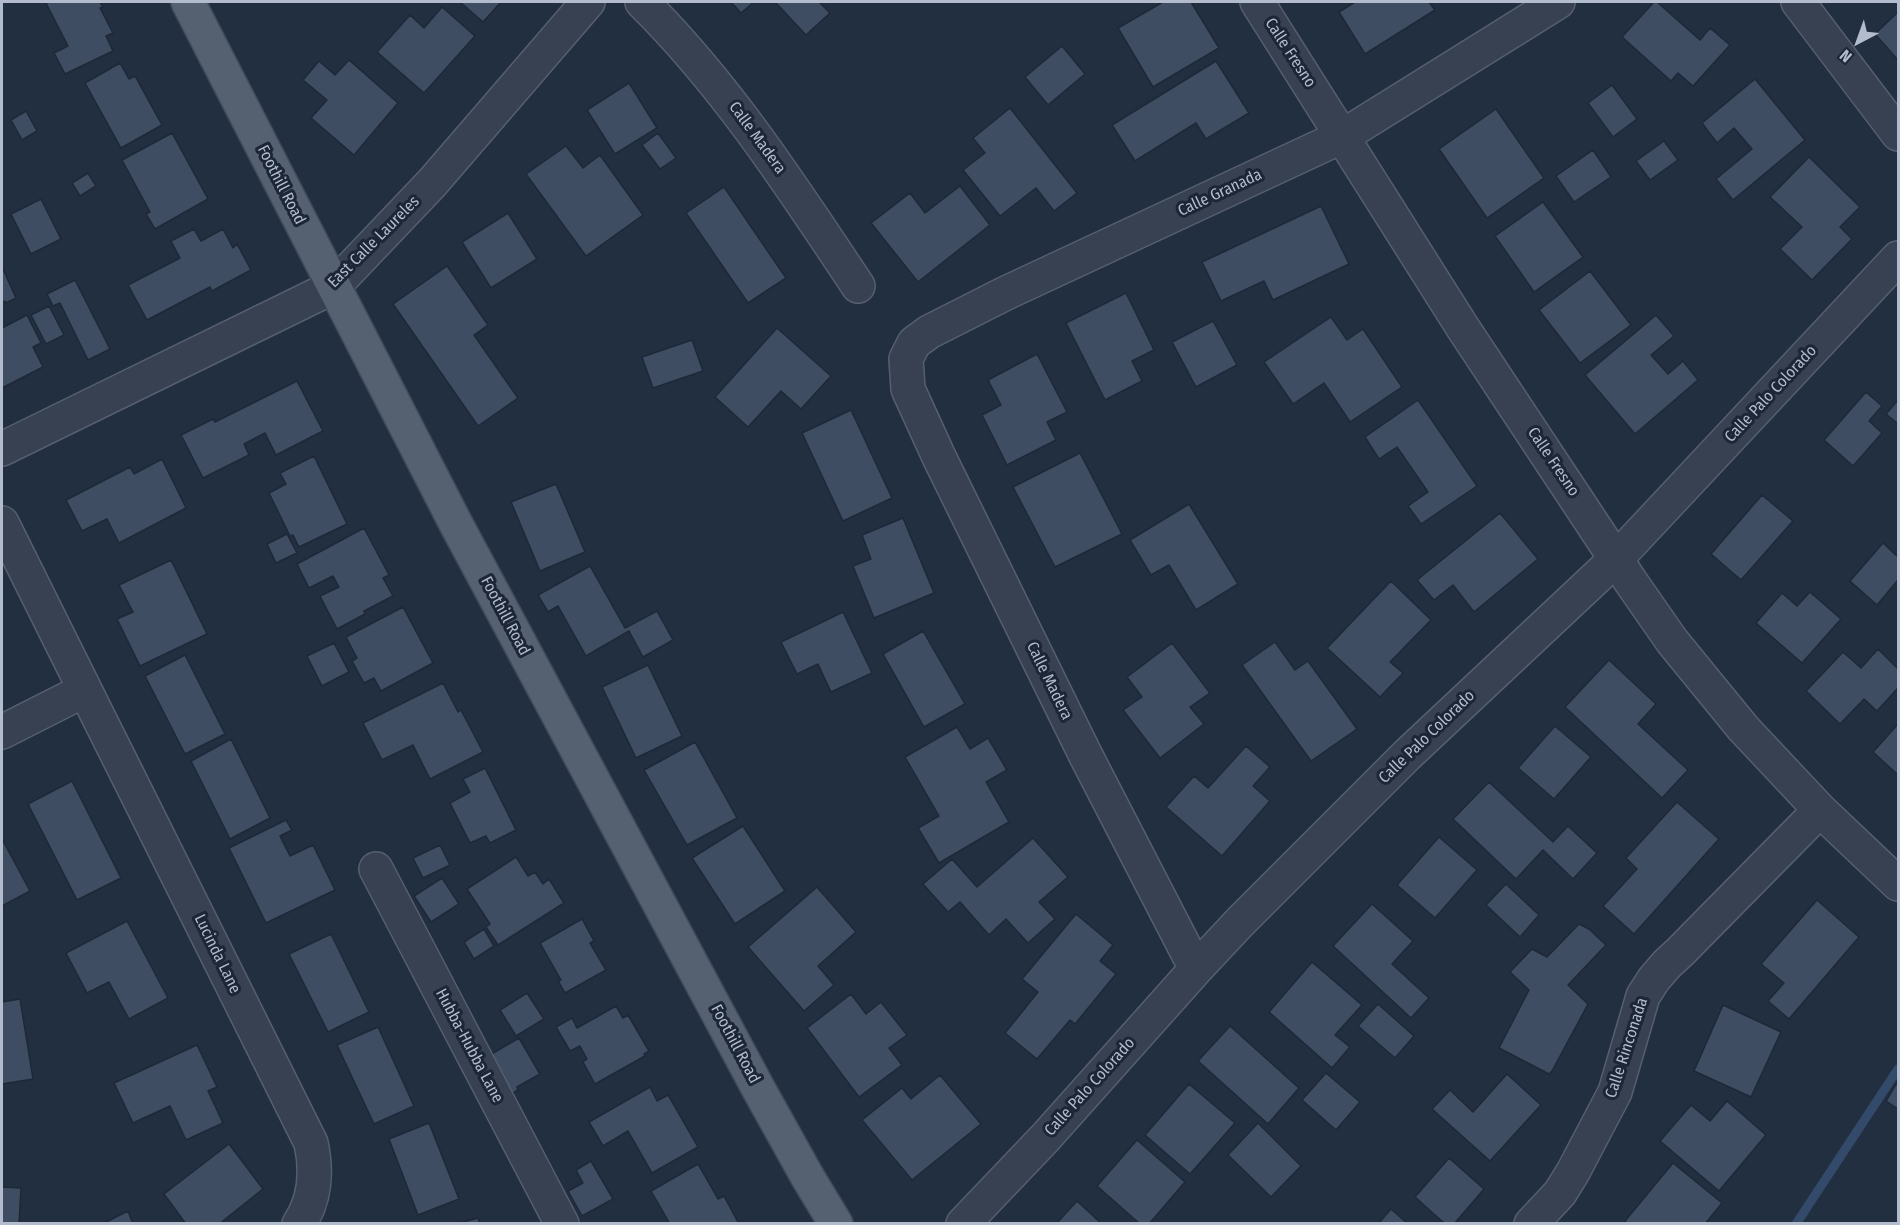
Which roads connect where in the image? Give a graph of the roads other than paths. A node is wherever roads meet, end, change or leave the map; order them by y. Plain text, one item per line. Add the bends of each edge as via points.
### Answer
1 (188, 2) edge
2 (588, 2) edge
3 (642, 2) edge
4 (1257, 2) edge
5 (1558, 2) edge
6 (1798, 2) edge
7 (1899, 134) edge
8 (1342, 136) junction
9 (1899, 258) edge
10 (858, 286) dead end
11 (333, 287) junction
12 (908, 389) joint
13 (2, 449) edge
14 (2, 523) edge
15 (1617, 558) junction
16 (85, 690) junction
17 (2, 732) edge
18 (1820, 810) junction
19 (375, 869) dead end
20 (1899, 884) edge
21 (1196, 969) junction
22 (299, 1224) edge
23 (561, 1224) edge
24 (836, 1224) edge
25 (963, 1224) edge
26 (1531, 1224) edge

1 - 11 main road, Foothill Road
2 - 11 street, East Calle Laureles via 432,183
3 - 10 street, Calle Madera via 676,35 735,107
4 - 8 street, Calle Fresno
5 - 8 street, Calle Granada
6 - 7 street
8 - 12 street, Calle Granada via 928,332 914,343 906,359
8 - 15 street, Calle Fresno via 1463,328
9 - 15 street, Calle Palo Colorado
11 - 13 street, East Calle Laureles
11 - 24 main road, Foothill Road via 622,837
12 - 21 street, Calle Madera via 1086,756
14 - 16 street, Lucinda Lane
15 - 18 street, Calle Fresno via 1672,641 1743,728
15 - 21 street, Calle Palo Colorado via 1407,755
16 - 17 street
16 - 22 street, Lucinda Lane via 311,1143 316,1180
18 - 20 street, Calle Fresno
18 - 26 street, Calle Rinconada via 1654,979 1643,996 1615,1092 1560,1193
19 - 23 street, Hubba-Hubba Lane
21 - 25 street, Calle Palo Colorado

